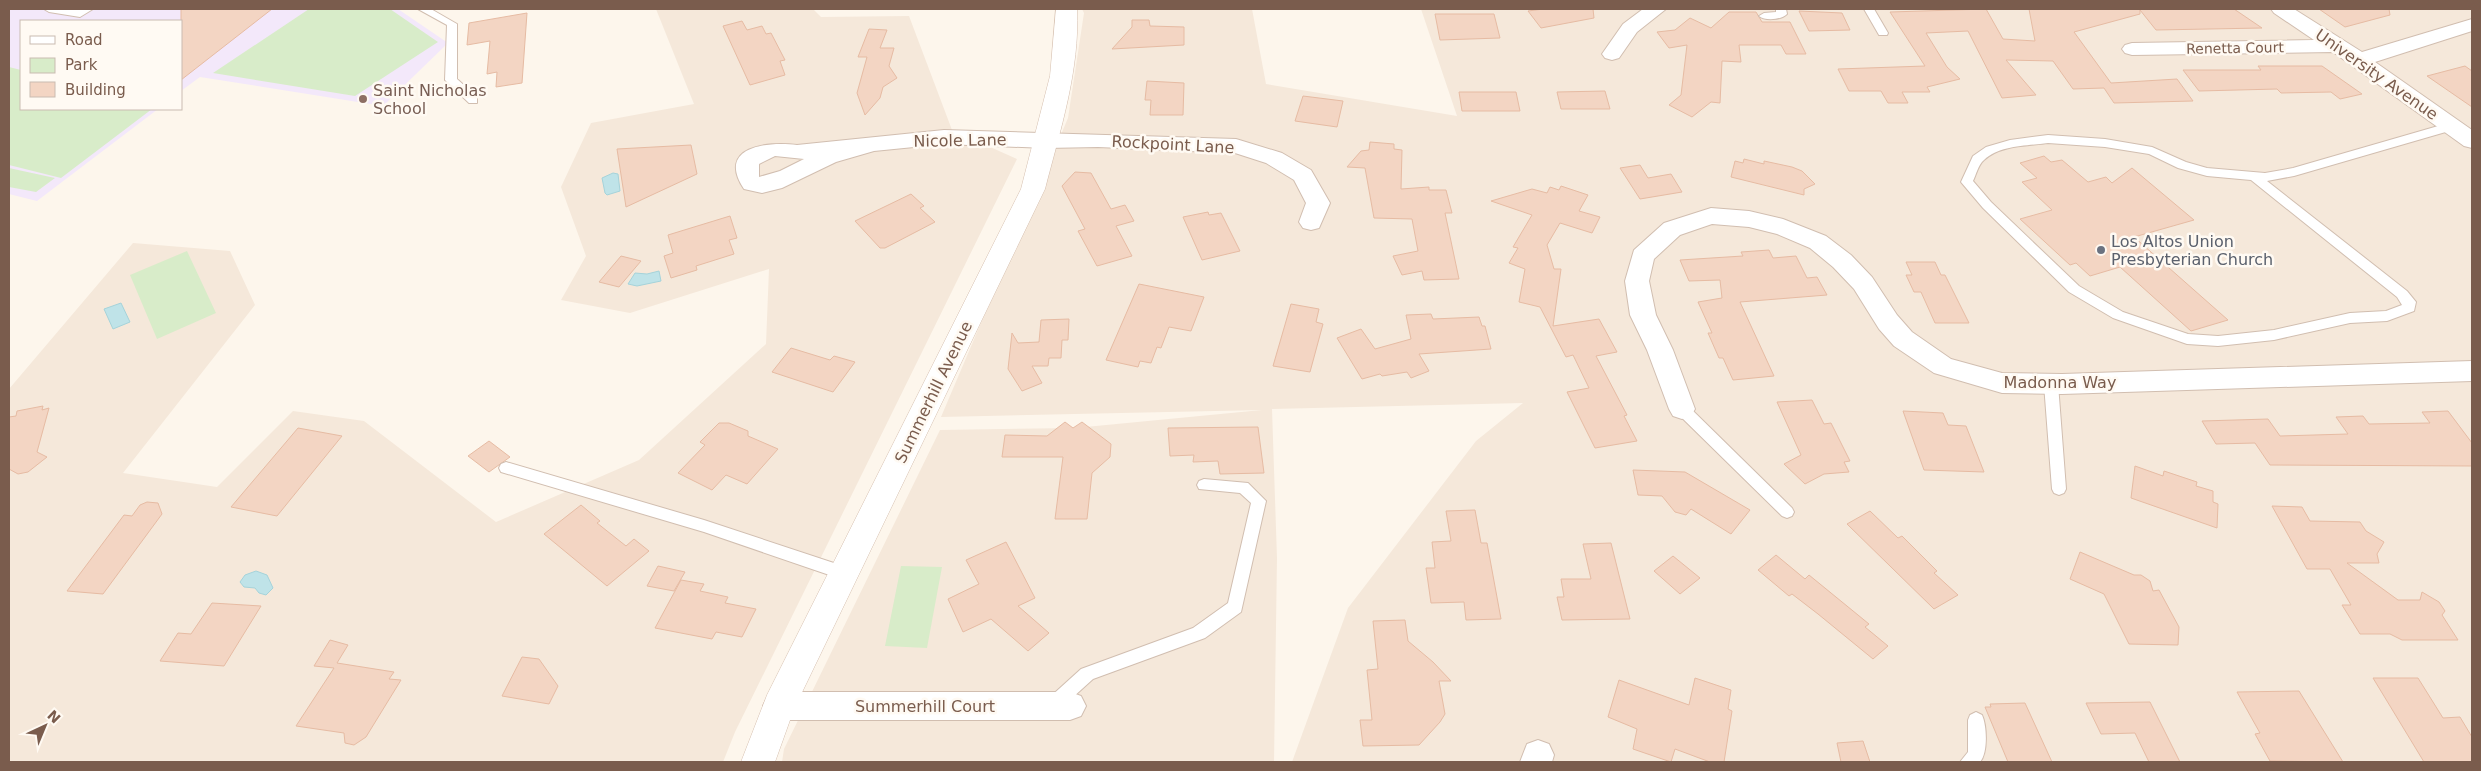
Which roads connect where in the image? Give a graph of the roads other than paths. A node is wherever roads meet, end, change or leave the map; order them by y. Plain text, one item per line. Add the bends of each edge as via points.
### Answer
1 (49, 9) edge
2 (88, 9) edge
3 (423, 9) edge
4 (1067, 9) edge
5 (1656, 9) edge
6 (1780, 9) edge
7 (1869, 9) edge
8 (2281, 9) edge
9 (1764, 16) dead end
10 (2472, 25) edge
11 (1883, 33) dead end
12 (2337, 46) junction
13 (2132, 49) dead end
14 (1612, 54) dead end
15 (2359, 60) junction
16 (473, 100) dead end
17 (2452, 126) junction
18 (2472, 140) edge
19 (1046, 141) junction
20 (874, 144) junction
21 (2256, 177) junction
22 (1311, 222) dead end
23 (2472, 371) edge
24 (2051, 384) junction
25 (1682, 408) joint
26 (506, 468) dead end
27 (1204, 485) dead end
28 (2059, 490) dead end
29 (1787, 512) dead end
30 (844, 573) junction
31 (779, 706) junction
32 (1061, 706) joint
33 (1976, 720) dead end
34 (758, 762) edge
35 (1968, 762) edge

1 - 2 lane via 80,14
3 - 16 lane via 452,24 451,80
4 - 19 street, Summerhill Avenue via 1067,35
5 - 14 street via 1630,28
6 - 9 lane via 1780,15
7 - 11 lane
8 - 12 street, University Avenue
10 - 15 street
12 - 13 street, Renetta Court
12 - 15 street, University Avenue
15 - 17 street, University Avenue
17 - 18 street, University Avenue
17 - 21 lane via 2294,172
19 - 20 street, Nicole Lane via 944,137
19 - 22 street, Rockpoint Lane via 1236,146 1274,158 1303,175 1318,203
19 - 30 street, Summerhill Avenue via 1033,189
20 - 20 street, Nicole Lane via 762,152 748,161 745,174 756,184 774,184 821,159
21 - 21 lane via 2402,294 2409,302 2409,308 2387,316 2350,318 2274,335 2218,341 2187,339 2118,315 2074,289 1967,182 1977,159 1990,150 2048,138 2152,151 2207,172
23 - 24 street, Madonna Way
24 - 25 street, Madonna Way via 2002,383 1943,366 1904,339 1888,322 1863,283 1818,242 1783,227 1749,219 1711,216 1672,228 1643,256 1637,282 1642,315 1660,350
24 - 28 lane
25 - 29 lane
26 - 30 lane via 704,526
27 - 32 lane via 1243,487 1259,502 1236,607 1199,633 1088,674
30 - 31 street, Summerhill Avenue
31 - 32 street, Summerhill Court
31 - 34 street, Summerhill Avenue
33 - 35 lane via 1976,755

